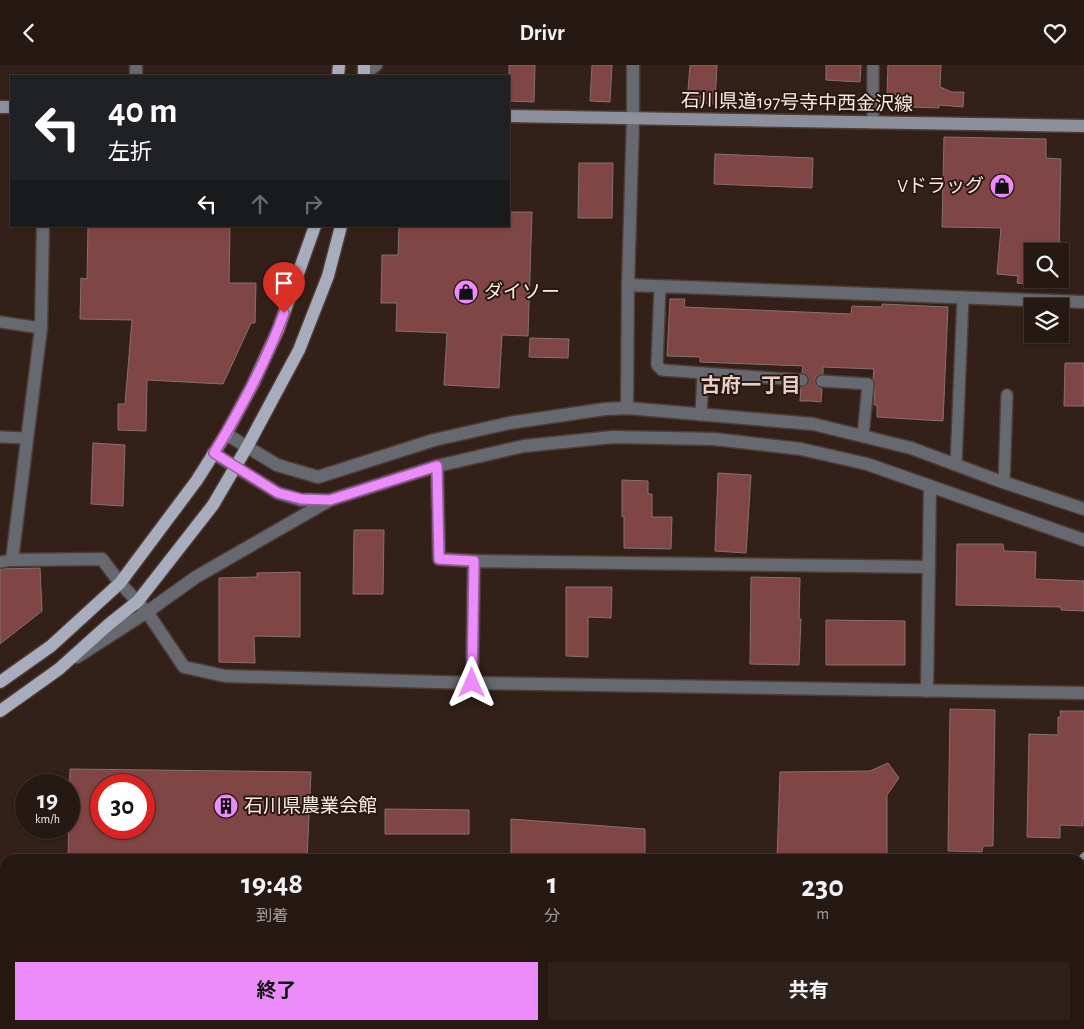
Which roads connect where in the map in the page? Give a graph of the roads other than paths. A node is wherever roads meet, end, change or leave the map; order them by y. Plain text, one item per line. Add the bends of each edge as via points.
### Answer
1 (376, 65) edge
2 (633, 65) edge
3 (873, 65) edge
4 (364, 72) edge
5 (510, 116) edge
6 (633, 119) junction
7 (873, 123) junction
8 (1084, 126) edge
9 (43, 227) edge
10 (315, 227) edge
11 (341, 227) edge
12 (628, 285) junction
13 (660, 286) junction
14 (963, 297) junction
15 (1084, 302) edge
16 (0, 322) edge
17 (41, 328) junction
18 (703, 373) junction
19 (802, 380) dead end
20 (822, 381) dead end
21 (1007, 395) dead end
22 (627, 408) junction
23 (701, 415) junction
24 (226, 434) junction
25 (863, 436) junction
26 (0, 437) edge
27 (28, 438) junction
28 (247, 447) junction
29 (214, 453) junction
30 (956, 465) junction
31 (437, 466) junction
32 (236, 467) junction
33 (1004, 483) junction
34 (930, 486) junction
35 (330, 500) junction
36 (1084, 509) edge
37 (1084, 540) edge
38 (6, 561) edge
39 (474, 561) junction
40 (929, 567) junction
41 (120, 583) junction
42 (138, 601) junction
43 (147, 612) junction
44 (59, 669) junction
45 (0, 682) edge
46 (472, 683) junction
47 (927, 691) junction
48 (1084, 693) edge
49 (0, 711) edge

1 - 4 street
2 - 6 street
3 - 7 lane
5 - 6 main road, 石川県道197号寺中西金沢線
6 - 7 main road, 石川県道197号寺中西金沢線
6 - 12 street
7 - 8 main road, 石川県道197号寺中西金沢線
9 - 17 street
10 - 24 main road via 278,330
11 - 28 main road via 328,276 298,350
12 - 13 street
12 - 22 street
13 - 14 street
13 - 18 lane via 657,365 662,371
14 - 15 street
14 - 30 lane
16 - 17 lane
17 - 27 street
18 - 19 lane
18 - 23 lane
20 - 25 lane via 868,384
21 - 33 lane
22 - 23 street
22 - 28 street via 499,425 434,440 318,477 277,465
23 - 25 street via 813,424
24 - 28 street
24 - 29 main road
25 - 30 street via 910,448
26 - 27 lane
27 - 38 street
28 - 32 main road
29 - 32 street
29 - 41 main road
30 - 33 street
31 - 34 street via 524,446 613,437 714,439 801,449 867,465
31 - 35 street
31 - 39 street via 439,559
32 - 35 street via 278,493 301,499
32 - 42 main road via 213,505
33 - 36 street
34 - 37 street
34 - 40 street
35 - 43 street via 196,577
38 - 41 street via 102,559
39 - 40 street
39 - 46 street
40 - 47 street
41 - 42 street
41 - 45 main road via 51,646
42 - 43 street
42 - 44 main road
43 - 44 street
43 - 46 street via 184,667 225,676
44 - 49 main road
46 - 47 street
47 - 48 street

